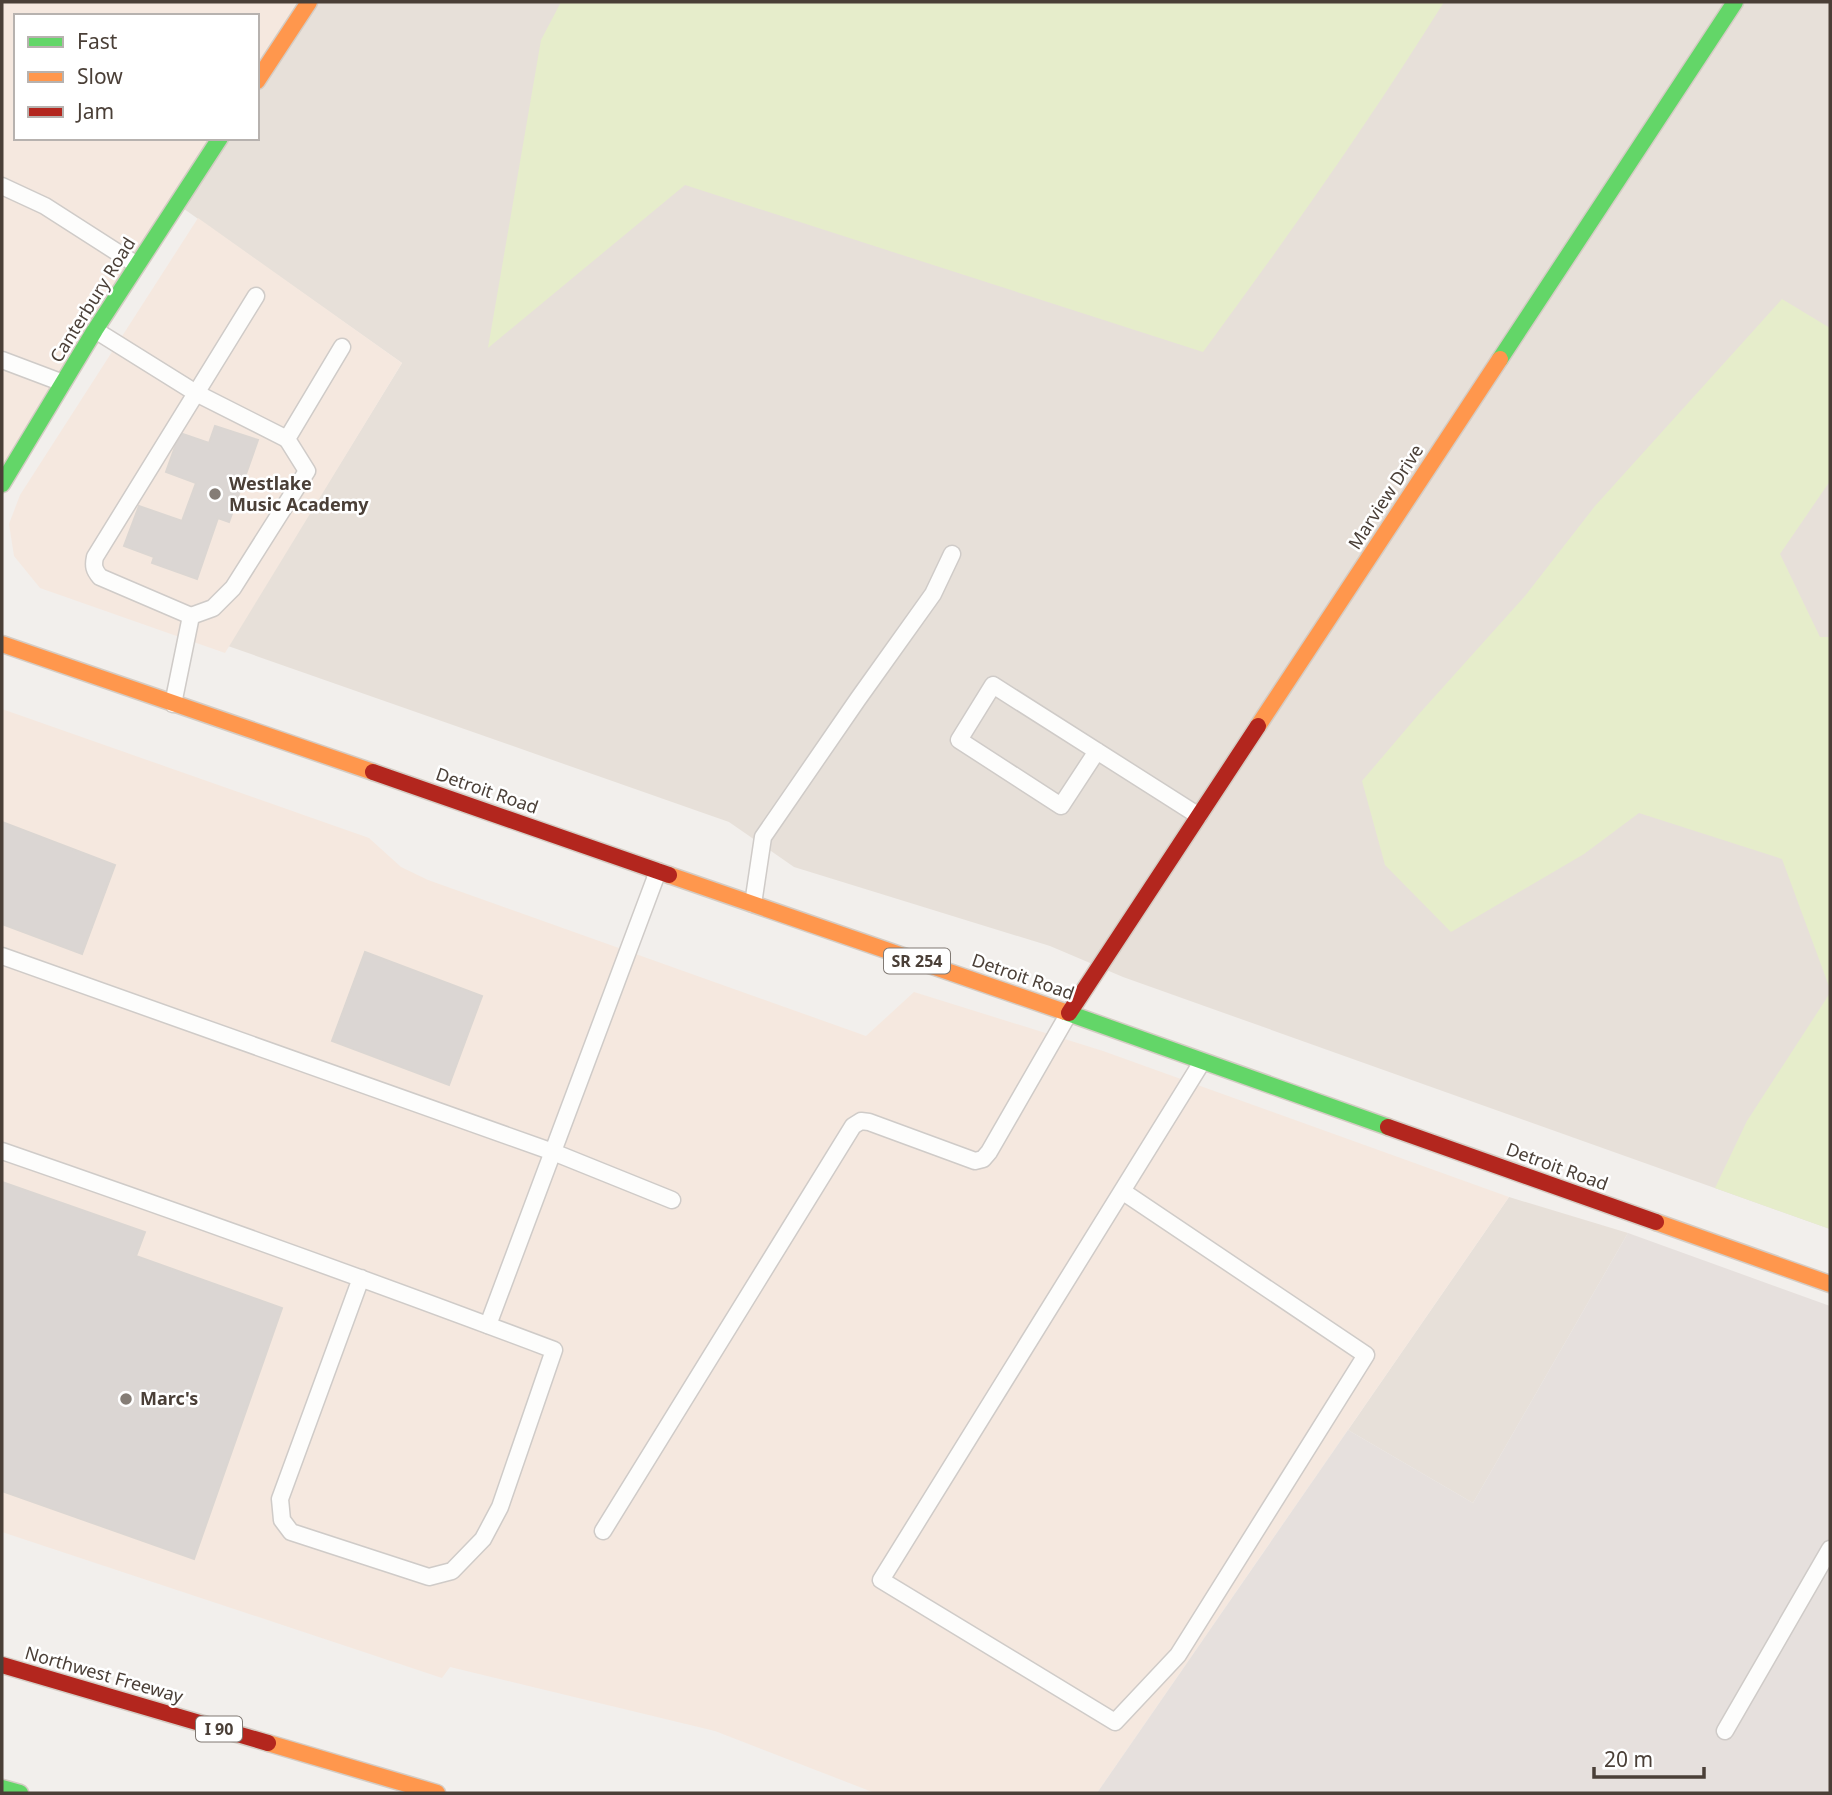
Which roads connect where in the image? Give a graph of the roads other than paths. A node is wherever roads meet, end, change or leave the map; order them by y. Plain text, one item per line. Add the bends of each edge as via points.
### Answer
1 (309, 2) edge
2 (1735, 2) edge
3 (259, 79) edge
4 (219, 140) edge
5 (2, 186) edge
6 (137, 265) junction
7 (256, 296) dead end
8 (95, 330) junction
9 (342, 347) dead end
10 (2, 360) edge
11 (63, 383) junction
12 (196, 393) junction
13 (287, 439) junction
14 (2, 484) edge
15 (952, 554) dead end
16 (191, 616) junction
17 (2, 644) edge
18 (173, 704) junction
19 (1097, 751) junction
20 (1199, 816) junction
21 (658, 871) junction
22 (753, 904) junction
23 (2, 956) edge
24 (1069, 1013) junction
25 (1202, 1062) junction
26 (2, 1151) edge
27 (552, 1152) junction
28 (1122, 1191) junction
29 (671, 1200) dead end
30 (361, 1278) junction
31 (1830, 1284) edge
32 (488, 1325) junction
33 (603, 1531) dead end
34 (1830, 1549) edge
35 (2, 1665) edge
36 (1725, 1731) dead end
37 (2, 1788) edge
38 (20, 1793) edge
39 (437, 1793) edge

1 - 3 main road
2 - 20 main road, Marview Drive
4 - 6 main road, Canterbury Road
5 - 6 lane via 45,206
6 - 8 main road, Canterbury Road
7 - 12 lane
8 - 11 main road, Canterbury Road
8 - 12 lane
9 - 13 lane
10 - 11 lane
11 - 14 main road, Canterbury Road
12 - 13 lane
12 - 16 lane via 93,566 100,577
13 - 16 lane via 307,471 233,588 213,608
15 - 22 lane via 933,594 763,837
16 - 18 lane
17 - 18 main road, Detroit Road / SR 254
18 - 21 main road, Detroit Road / SR 254
19 - 19 lane via 993,685 959,740 1061,806
19 - 20 lane
20 - 24 main road, Marview Drive
21 - 22 main road, Detroit Road / SR 254
21 - 27 lane
22 - 24 main road, Detroit Road / SR 254
23 - 27 lane
24 - 25 main road, Detroit Road / SR 254
24 - 33 lane via 983,1159 975,1161 869,1122 853,1126
25 - 28 lane
25 - 31 main road, Detroit Road / SR 254
26 - 30 lane
27 - 29 lane
27 - 32 lane
28 - 28 lane via 1366,1355 1178,1655 1115,1722 881,1580
30 - 32 lane
30 - 32 lane via 280,1499 282,1520 290,1532 429,1577 452,1570 483,1539 500,1507 554,1350
34 - 36 lane
35 - 39 main road, Northwest Freeway / I 90
37 - 38 main road

